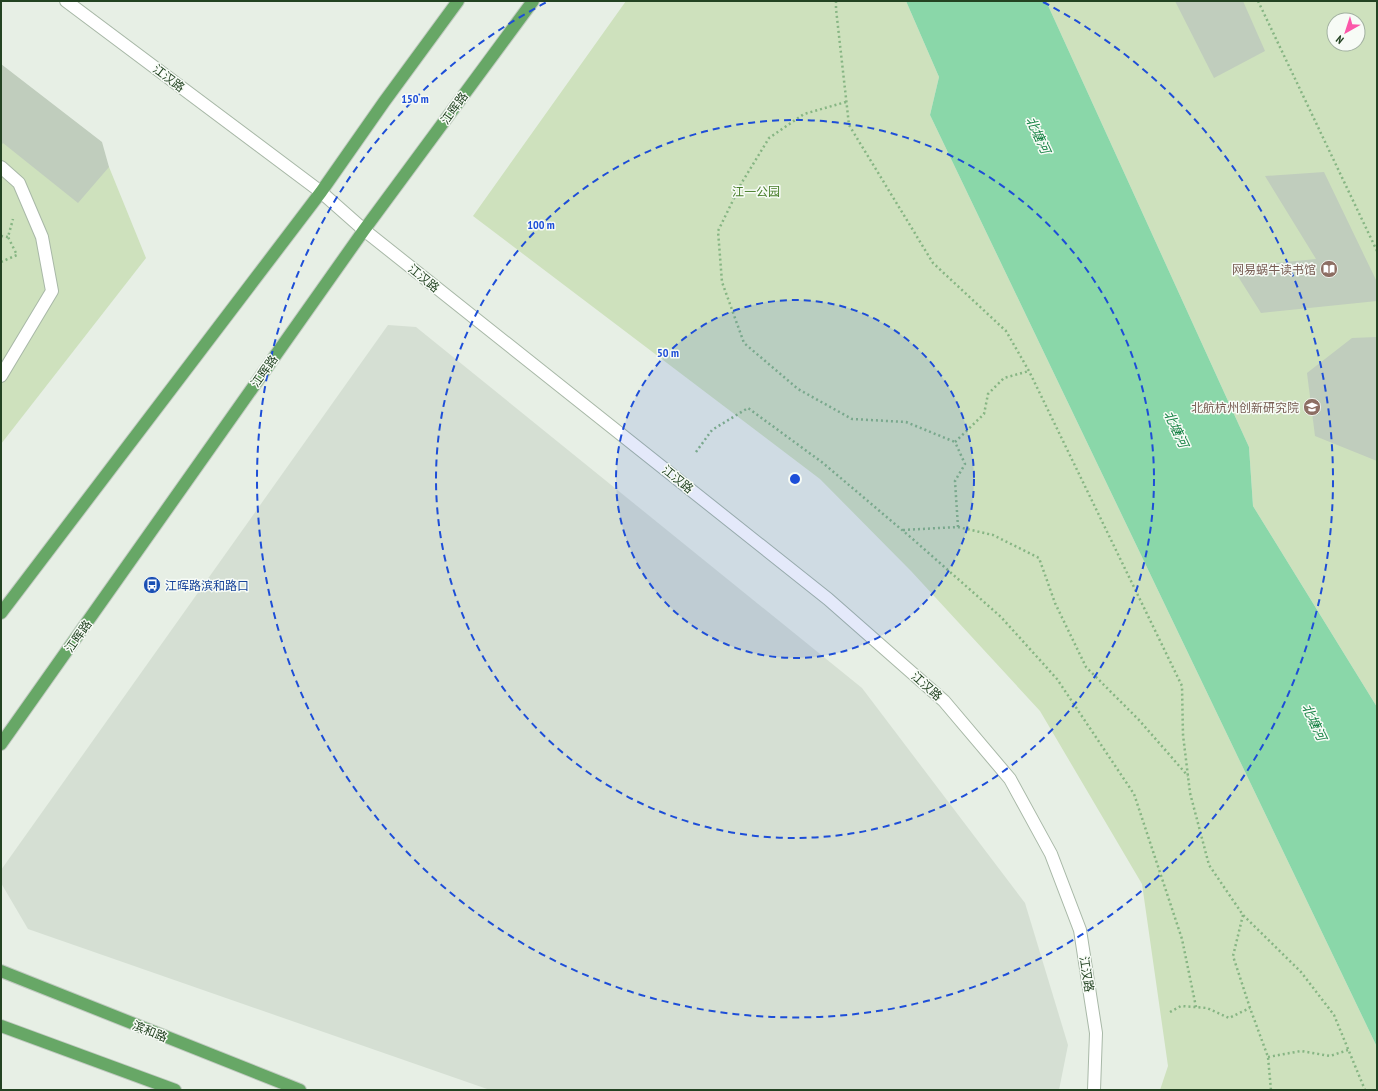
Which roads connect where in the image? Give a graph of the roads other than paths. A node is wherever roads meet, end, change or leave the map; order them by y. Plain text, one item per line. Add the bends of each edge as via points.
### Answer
1 (66, 1) edge
2 (458, 1) edge
3 (533, 1) edge
4 (1, 167) edge
5 (321, 192) junction
6 (364, 230) junction
7 (1, 376) edge
8 (1, 613) edge
9 (1, 744) edge
10 (1, 971) edge
11 (1, 1026) edge
12 (175, 1090) edge
13 (300, 1090) edge
14 (1094, 1090) edge

1 - 5 street, 江汉路
2 - 5 main road
3 - 6 main road, 江晖路
4 - 7 street via 19,183 42,237 52,291
5 - 6 street, 江汉路
5 - 8 main road
6 - 9 main road, 江晖路
6 - 14 street, 江汉路 via 828,599 949,707 1010,779 1051,854 1080,930 1096,1033
10 - 13 main road, 滨和路
11 - 12 main road

